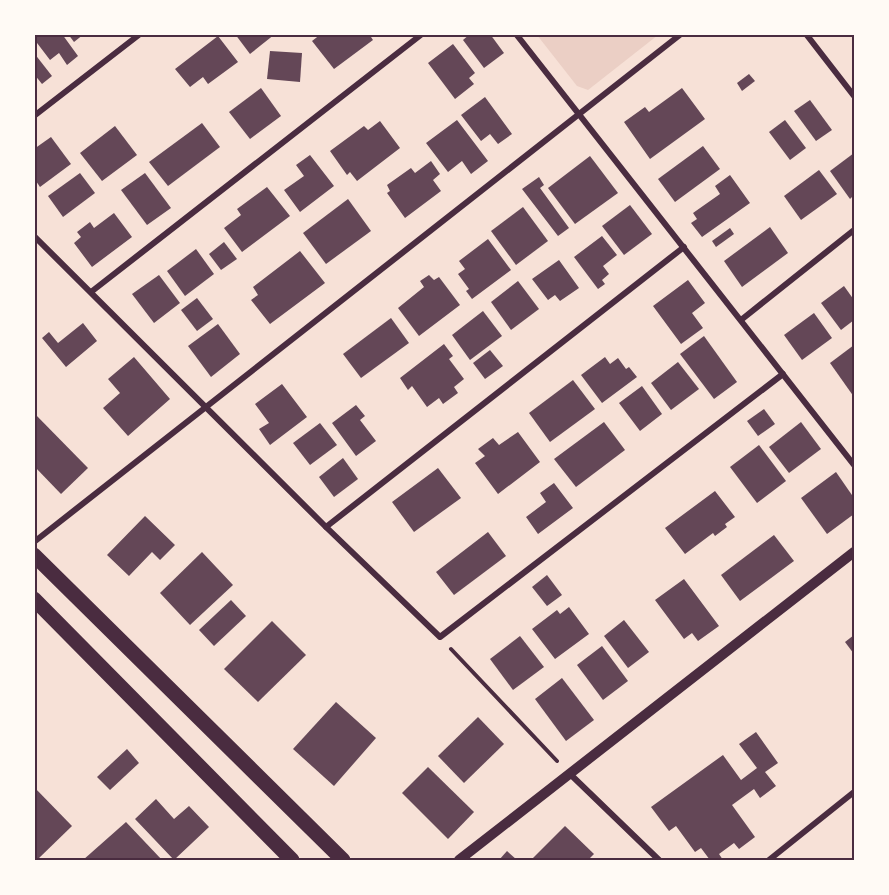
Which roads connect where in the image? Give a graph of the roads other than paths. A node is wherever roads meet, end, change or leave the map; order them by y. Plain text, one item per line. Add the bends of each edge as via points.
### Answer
1 (140, 34) edge
2 (422, 34) edge
3 (516, 34) edge
4 (681, 34) edge
5 (806, 34) edge
6 (855, 96) edge
7 (579, 114) junction
8 (34, 116) edge
9 (855, 230) edge
10 (34, 236) edge
11 (684, 248) junction
12 (91, 292) junction
13 (741, 320) junction
14 (783, 374) junction
15 (207, 408) junction
16 (855, 465) edge
17 (326, 527) junction
18 (34, 543) edge
19 (855, 552) edge
20 (34, 555) edge
21 (34, 599) edge
22 (570, 774) junction
23 (855, 792) edge
24 (292, 861) edge
25 (343, 861) edge
26 (459, 861) edge
27 (659, 861) edge
28 (769, 861) edge

1 - 8 street
2 - 12 street
3 - 7 street
4 - 7 street
5 - 6 street
7 - 11 street
7 - 15 street
9 - 13 street
10 - 12 street
11 - 13 street
11 - 17 street
12 - 15 street
13 - 14 street
14 - 16 street
14 - 17 street via 440,637
15 - 17 street
15 - 18 street
19 - 22 street
20 - 25 main road
21 - 24 main road
22 - 26 street
22 - 27 street
23 - 28 street

